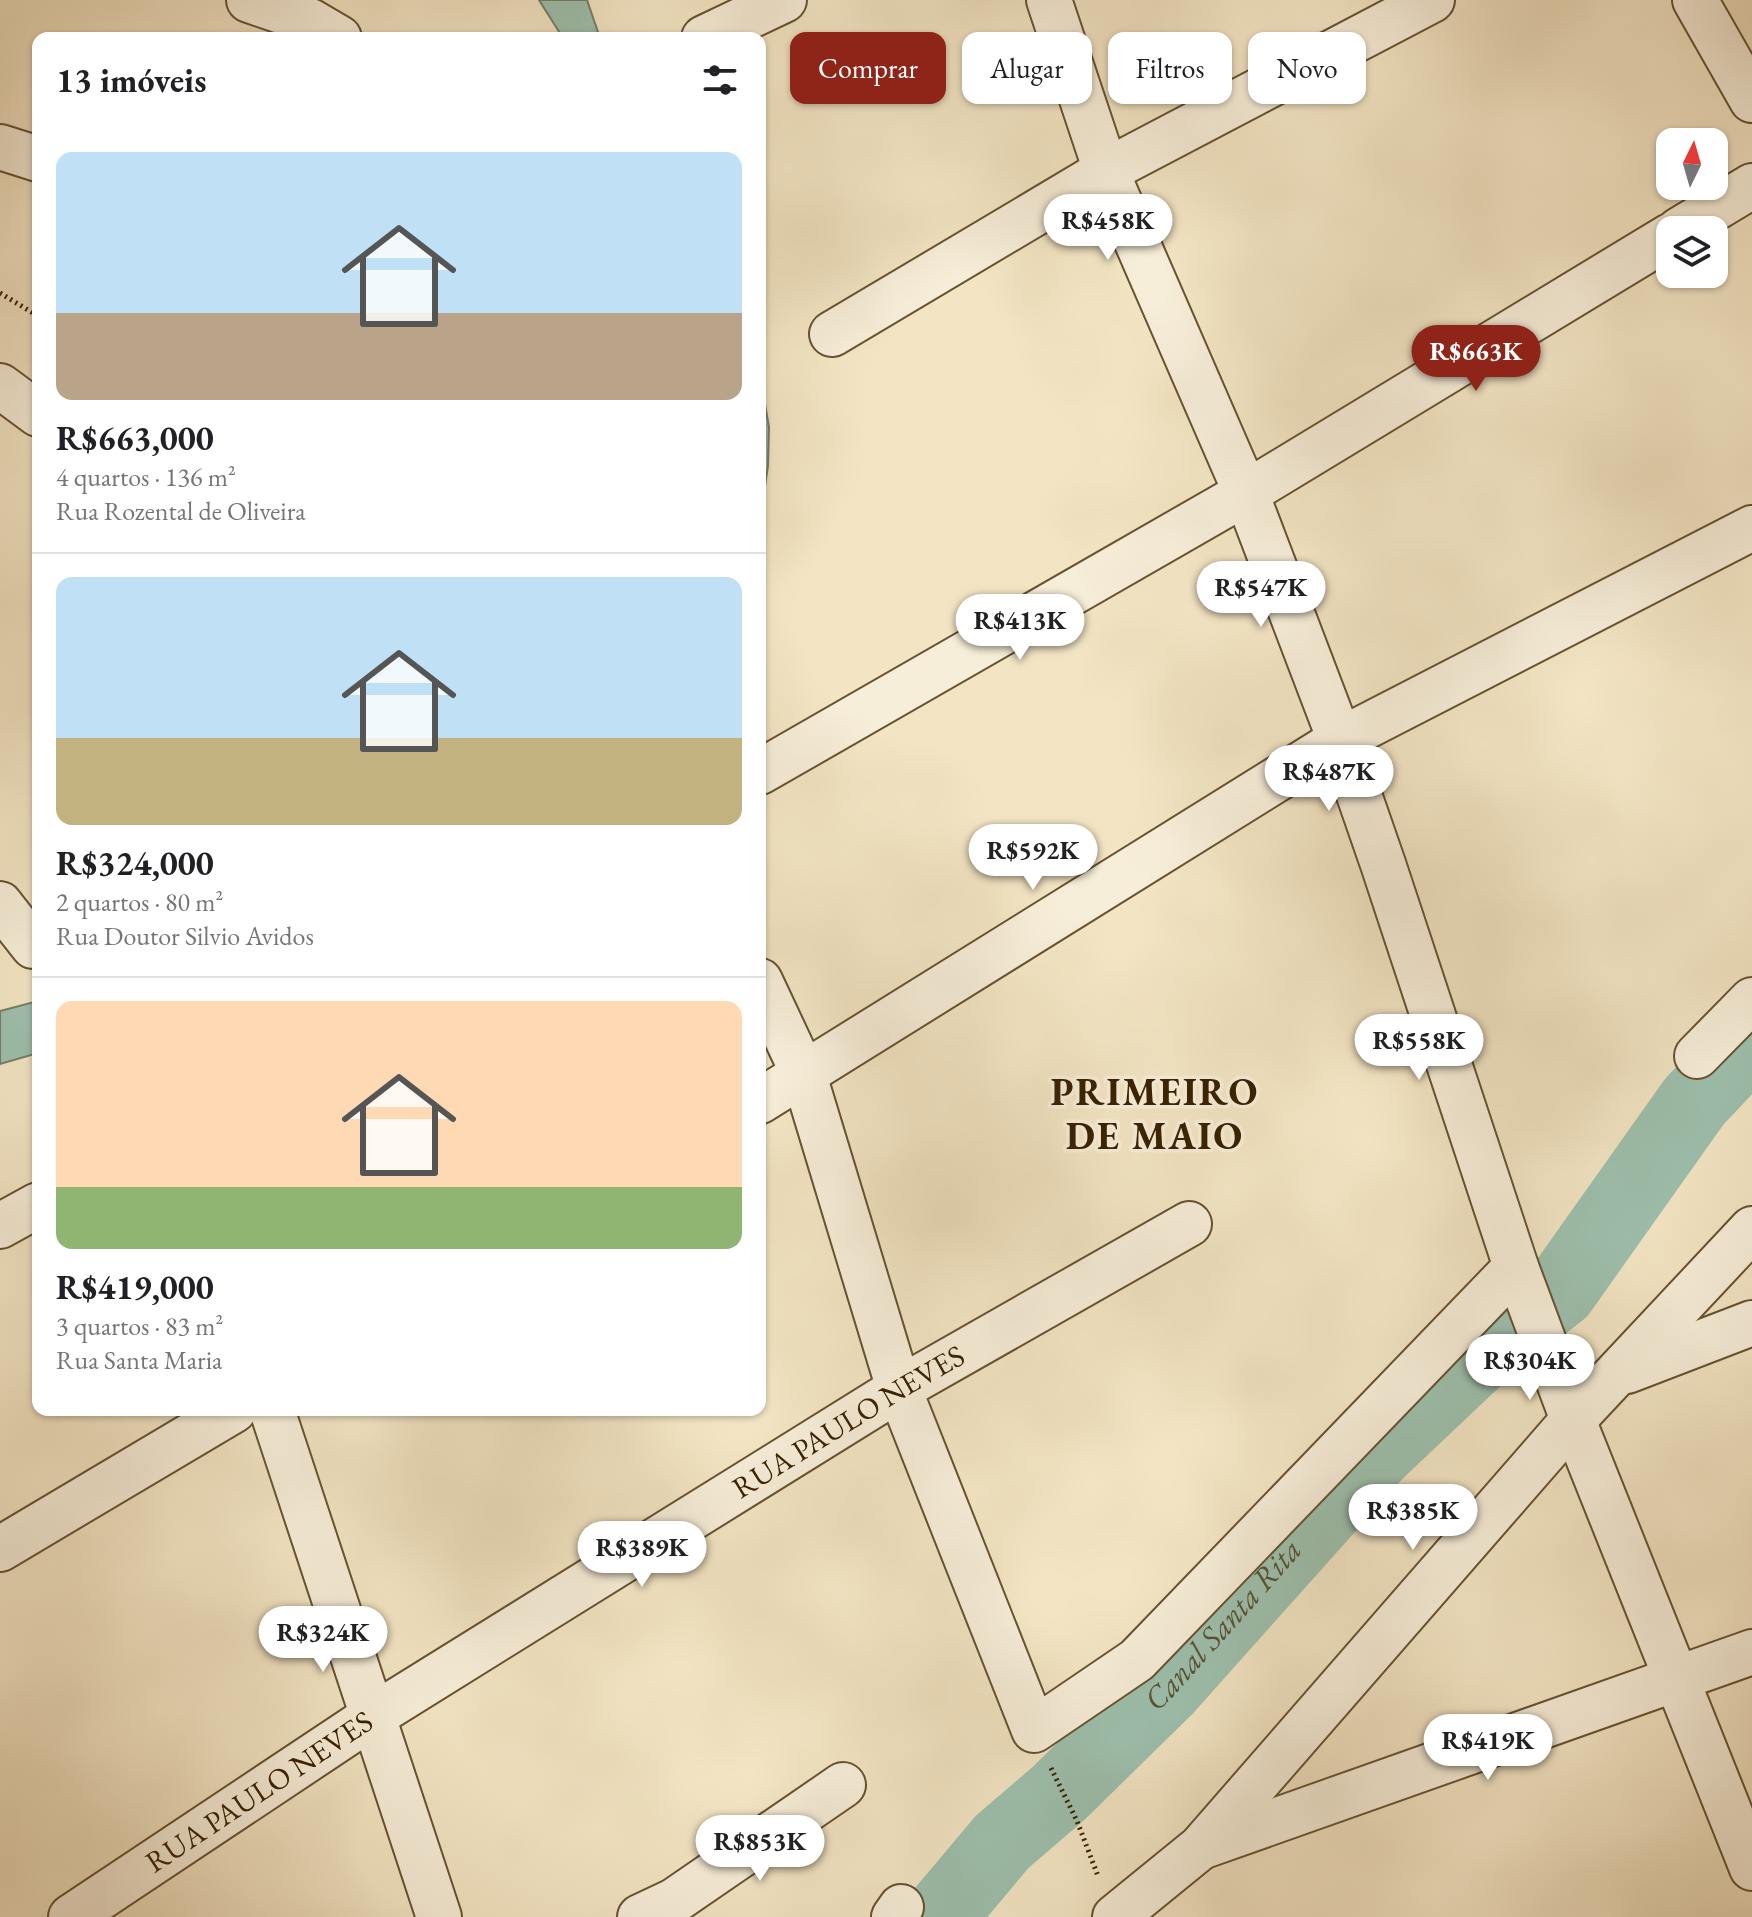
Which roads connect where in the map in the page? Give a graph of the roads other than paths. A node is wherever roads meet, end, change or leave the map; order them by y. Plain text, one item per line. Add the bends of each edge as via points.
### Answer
1 (249, 0) edge
2 (784, 0) edge
3 (1049, 0) edge
4 (1432, 0) edge
5 (1695, 0) edge
6 (329, 32) edge
7 (717, 32) edge
8 (1752, 100) edge
9 (0, 147) edge
10 (32, 157) edge
11 (1106, 171) junction
12 (1752, 186) edge
13 (1702, 216) edge
14 (1656, 244) edge
15 (832, 334) dead end
16 (0, 386) edge
17 (32, 410) edge
18 (1246, 493) junction
19 (1752, 528) edge
20 (1340, 740) junction
21 (766, 769) edge
22 (0, 904) edge
23 (32, 945) edge
24 (766, 994) edge
25 (1752, 1000) edge
26 (1697, 1056) dead end
27 (804, 1075) junction
28 (766, 1097) edge
29 (32, 1208) edge
30 (1189, 1224) dead end
31 (0, 1226) edge
32 (1752, 1229) edge
33 (1517, 1272) junction
34 (1752, 1323) edge
35 (1616, 1375) junction
36 (899, 1389) junction
37 (224, 1416) edge
38 (274, 1416) edge
39 (1573, 1420) junction
40 (0, 1549) edge
41 (1752, 1652) edge
42 (1677, 1679) junction
43 (373, 1716) junction
44 (843, 1785) dead end
45 (1201, 1847) junction
46 (1752, 1868) edge
47 (1109, 1903) edge
48 (71, 1917) edge
49 (439, 1917) edge
50 (640, 1917) edge

1 - 6 street
2 - 7 street
3 - 11 street
4 - 11 street
5 - 8 street
9 - 10 street
11 - 15 street
11 - 18 street
12 - 13 street
14 - 18 street
16 - 17 street
18 - 20 street
18 - 21 street
19 - 20 street
20 - 27 street
20 - 33 street
22 - 23 street
24 - 27 street
25 - 26 street
27 - 28 street
27 - 36 street
29 - 31 street
30 - 36 street, RUA PAULO NEVES
32 - 35 street
33 - 36 street via 1137,1660 1040,1744
33 - 39 street
34 - 35 street
35 - 39 street
36 - 43 street, RUA PAULO NEVES
37 - 40 street
38 - 43 street
39 - 42 street
39 - 45 street
41 - 42 street
42 - 45 street
42 - 46 street
43 - 48 street, RUA PAULO NEVES
43 - 49 street
44 - 50 street via 674,1901
45 - 47 street

